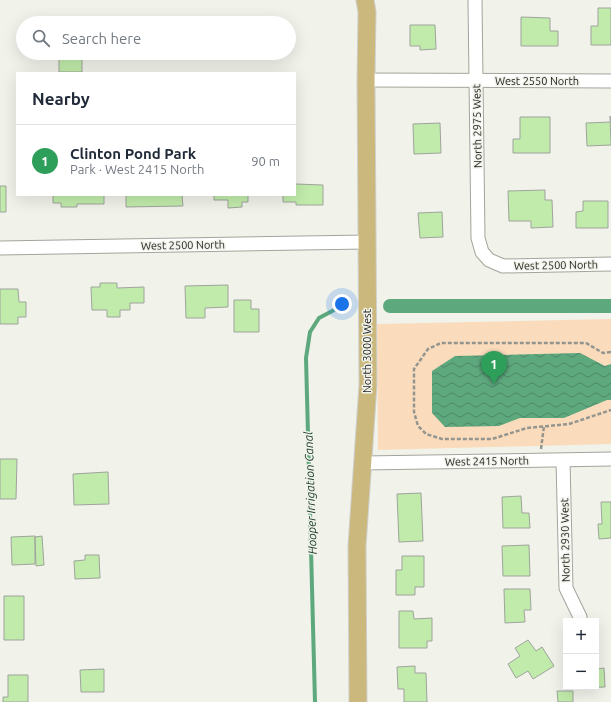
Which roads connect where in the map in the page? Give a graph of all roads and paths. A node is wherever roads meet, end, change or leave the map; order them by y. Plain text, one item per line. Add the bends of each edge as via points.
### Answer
1 (365, 0) edge
2 (475, 0) edge
3 (366, 80) junction
4 (476, 80) junction
5 (611, 81) edge
6 (367, 242) junction
7 (0, 248) edge
8 (482, 252) joint
9 (611, 264) edge
10 (611, 352) edge
11 (611, 410) edge
12 (544, 426) junction
13 (611, 459) edge
14 (539, 460) junction
15 (563, 460) junction
16 (363, 463) junction
17 (580, 616) dead end
18 (358, 702) edge

1 - 3 main road, North 3000 West
2 - 4 street, North 2975 West
3 - 4 street, West 2550 North
3 - 6 main road, North 3000 West
4 - 5 street, West 2550 North
4 - 8 street, North 2975 West via 478,238
6 - 7 street, West 2500 North
6 - 16 main road, North 3000 West via 368,385
8 - 9 street, West 2500 North via 489,260 503,266
10 - 12 path via 603,353 586,343 441,342 428,349 414,369 414,412 418,426 426,434 442,439 492,439 527,428
11 - 12 path via 569,424
12 - 14 path
13 - 15 street, West 2415 North
14 - 15 street, West 2415 North
14 - 16 street, West 2415 North
15 - 17 street, North 2930 West via 566,588
16 - 18 main road, North 3000 West via 358,546

